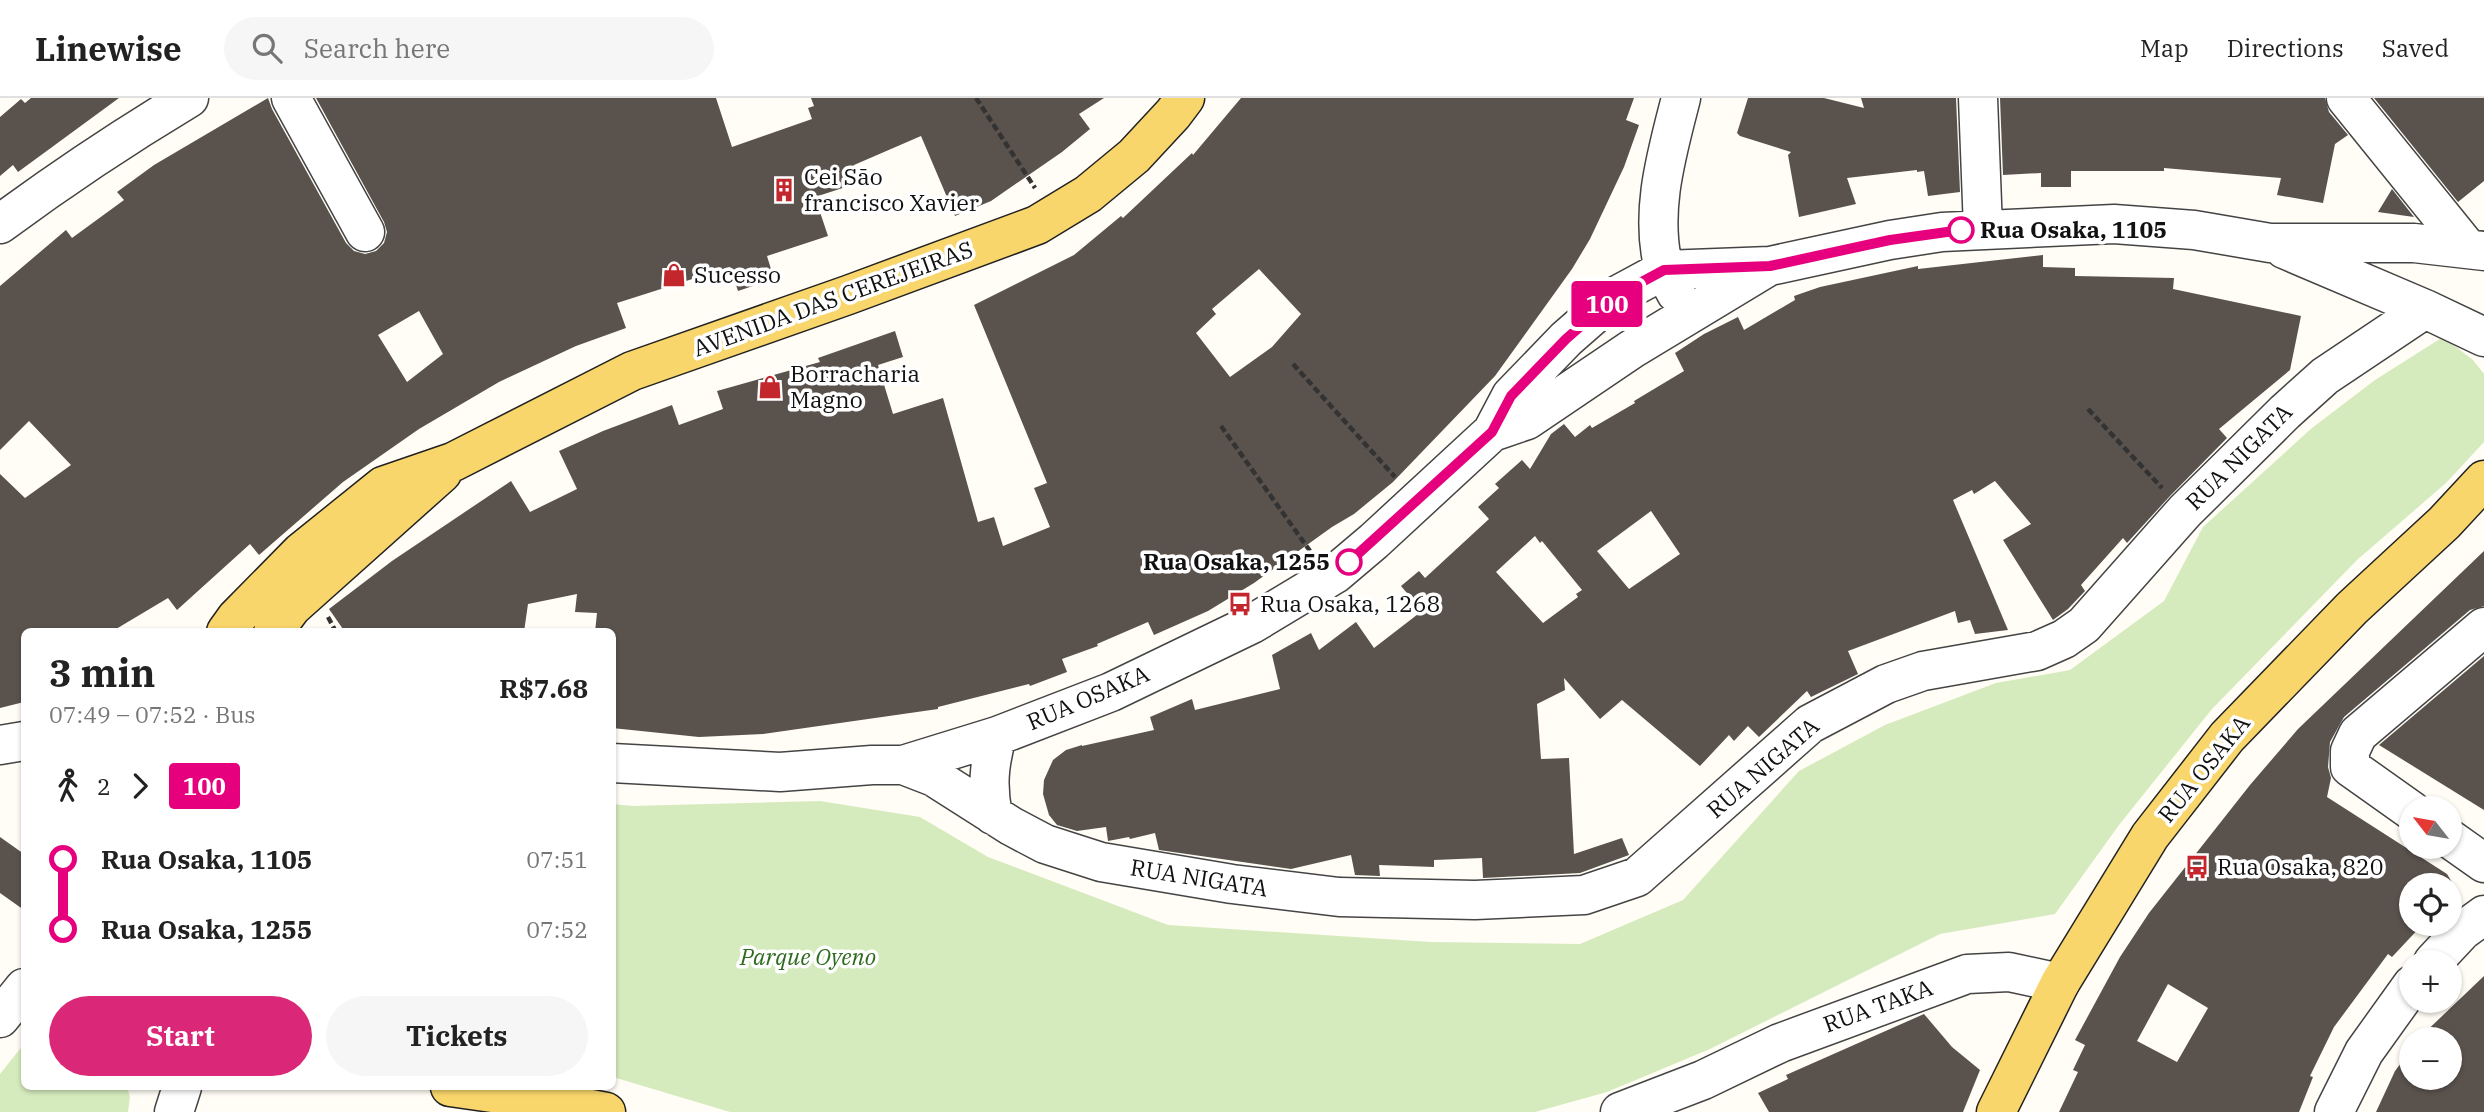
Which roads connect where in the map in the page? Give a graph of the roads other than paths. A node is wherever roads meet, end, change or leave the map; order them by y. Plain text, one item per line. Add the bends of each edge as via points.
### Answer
1 (189, 98) edge
2 (291, 98) edge
3 (1185, 98) edge
4 (1681, 98) edge
5 (1978, 98) edge
6 (2346, 98) edge
7 (0, 224) edge
8 (1983, 229) junction
9 (365, 232) dead end
10 (2270, 243) junction
11 (2476, 250) edge
12 (1770, 266) junction
13 (1664, 270) junction
14 (2425, 309) junction
15 (1687, 314) junction
16 (2484, 337) edge
17 (1492, 432) junction
18 (453, 463) junction
19 (2484, 480) edge
20 (2484, 627) edge
21 (229, 628) edge
22 (276, 628) edge
23 (997, 736) junction
24 (21, 742) edge
25 (0, 745) edge
26 (616, 762) edge
27 (903, 765) junction
28 (2399, 802) edge
29 (993, 815) junction
30 (2462, 847) edge
31 (2484, 863) edge
32 (2484, 915) edge
33 (2444, 950) edge
34 (2060, 983) junction
35 (21, 992) edge
36 (2399, 1003) edge
37 (0, 1018) edge
38 (181, 1090) edge
39 (471, 1090) edge
40 (1704, 1096) edge
41 (174, 1112) edge
42 (606, 1112) edge
43 (1620, 1112) edge
44 (1996, 1112) edge
45 (2334, 1112) edge

1 - 7 street
2 - 9 street
3 - 18 main road, AVENIDA DAS CEREJEIRAS via 1134,156 1088,194 1037,225 632,371
4 - 13 street via 1662,173 1658,225
5 - 8 street
6 - 11 street
8 - 10 street, RUA OSAKA via 2115,224 2194,230
8 - 12 street, RUA OSAKA via 1890,240
10 - 11 street, RUA OSAKA via 2414,243
10 - 14 street, RUA OSAKA
12 - 13 street, RUA OSAKA
12 - 15 street, RUA OSAKA
13 - 15 street
13 - 17 street, RUA OSAKA via 1614,297 1566,339 1511,396
14 - 16 street, RUA OSAKA
14 - 29 street, RUA NIGATA via 2325,376 2285,411 2185,511 2092,618 2064,639 2037,651 1923,671 1843,705 1810,724 1637,877 1584,895 1475,900 1339,897 1101,862 1045,844
15 - 17 street, RUA OSAKA via 1527,420
17 - 23 street, RUA OSAKA via 1329,578 1252,624 1111,692
18 - 21 main road, AVENIDA DAS CEREJEIRAS via 383,486 353,508 301,552
18 - 22 main road, AVENIDA DAS CEREJEIRAS via 292,607
19 - 34 main road, RUA OSAKA via 2227,737 2150,836
20 - 28 street via 2358,734 2350,751 2350,767
23 - 27 street, RUA OSAKA
23 - 29 street via 988,792
24 - 25 street
26 - 27 street, RUA OSAKA via 780,772
27 - 29 street, RUA NIGATA via 934,777
30 - 31 street
32 - 33 street
34 - 40 street, RUA TAKA via 2009,972 1967,974 1793,1038
34 - 44 main road, RUA OSAKA
35 - 37 street
36 - 45 street via 2364,1052
38 - 41 street
39 - 42 main road
40 - 43 street, RUA TAKA

